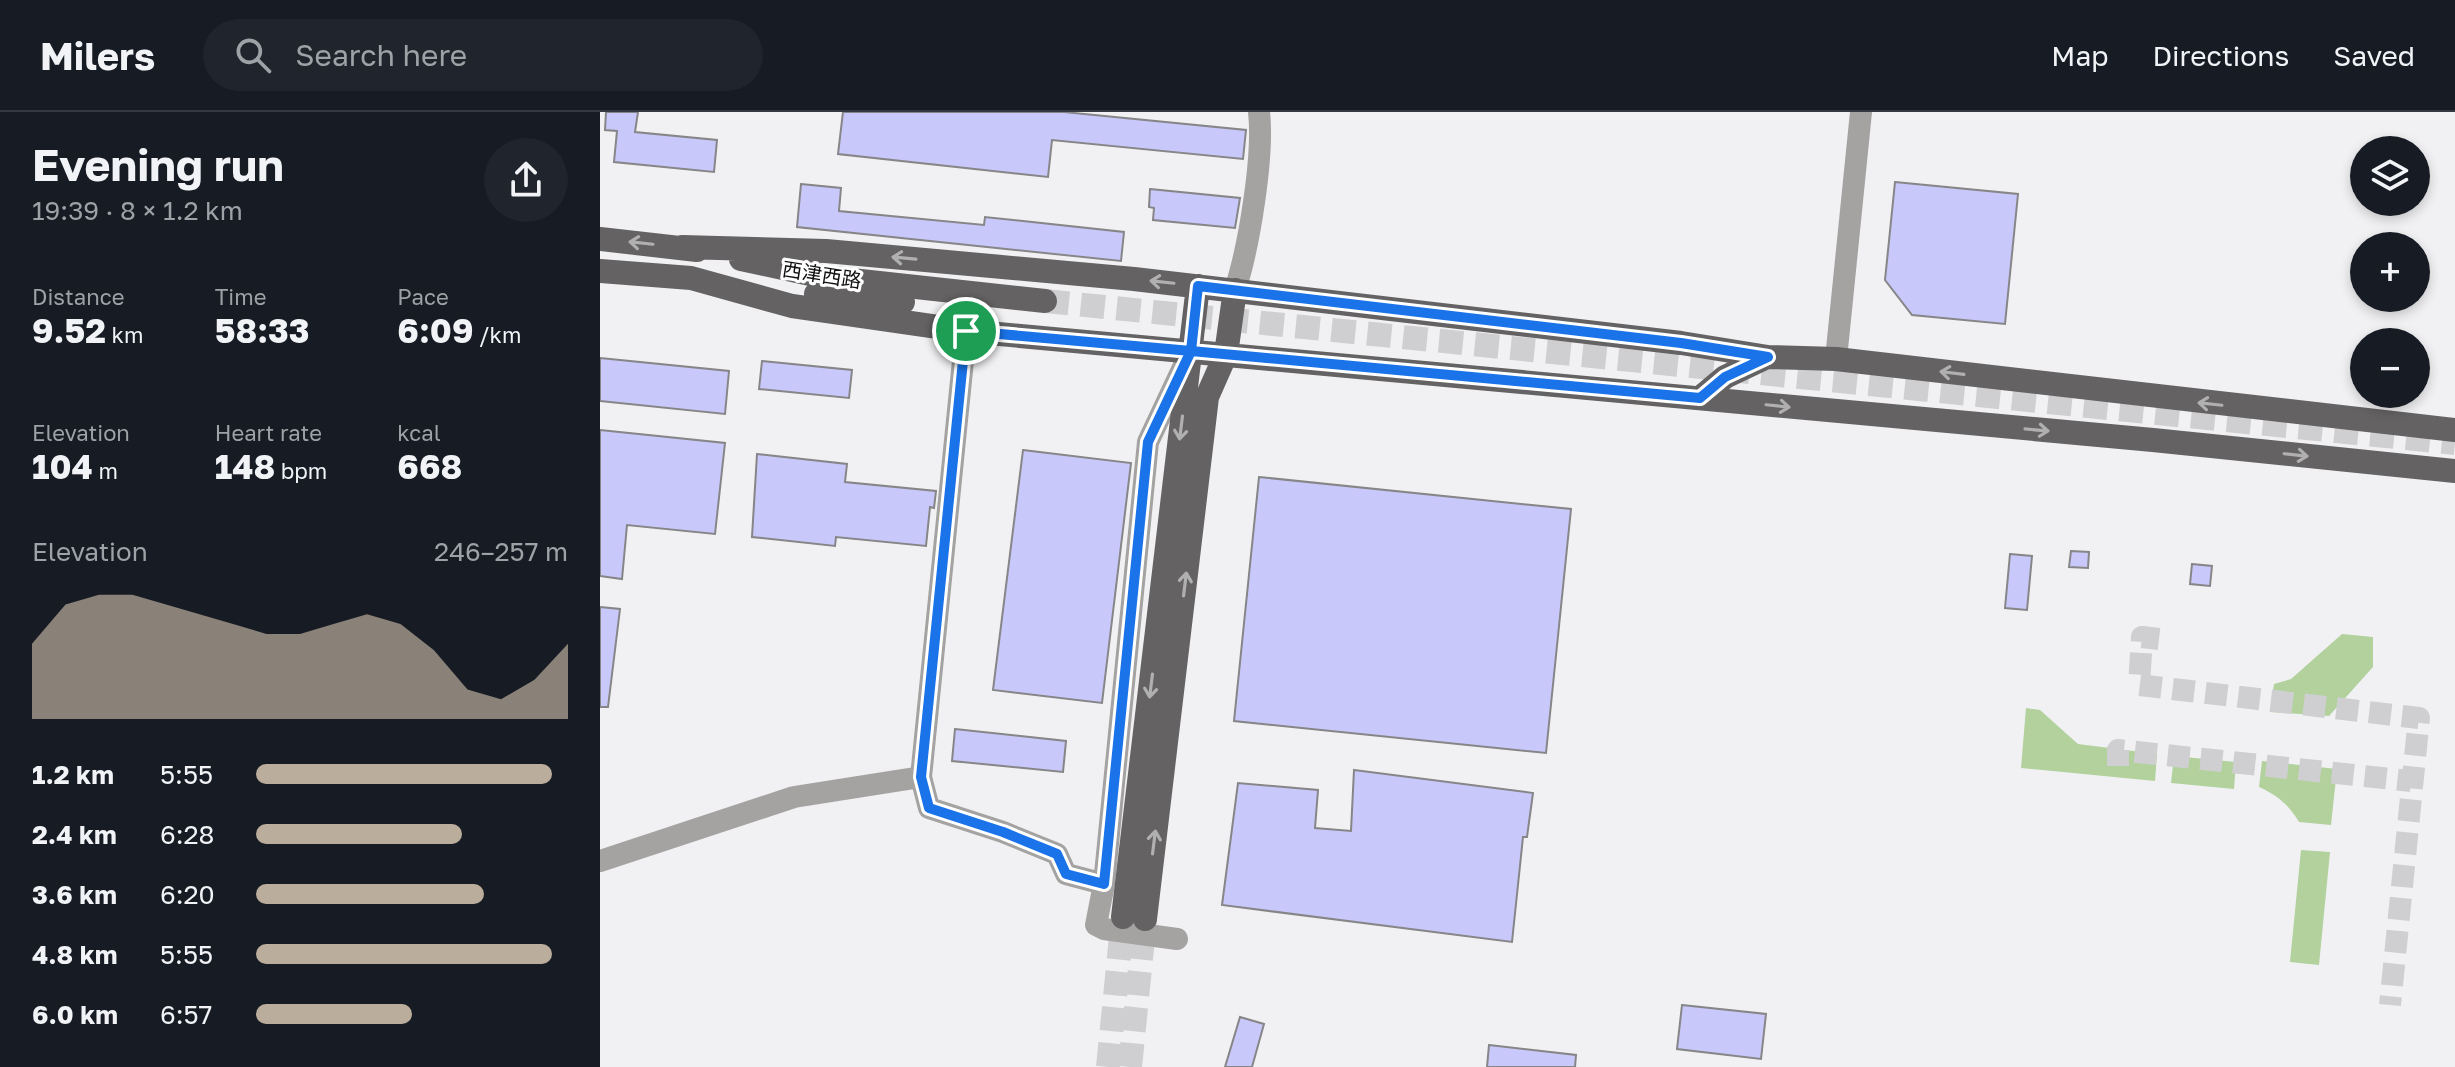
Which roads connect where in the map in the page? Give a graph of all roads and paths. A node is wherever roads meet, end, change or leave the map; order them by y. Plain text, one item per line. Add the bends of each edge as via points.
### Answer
1 (1259, 112) edge
2 (1861, 112) edge
3 (600, 239) edge
4 (682, 247) junction
5 (600, 271) edge
6 (691, 278) junction
7 (1198, 286) junction
8 (1235, 290) junction
9 (966, 331) junction
10 (1191, 351) junction
11 (1226, 354) junction
12 (1768, 357) junction
13 (1836, 359) junction
14 (1700, 398) junction
15 (2455, 430) edge
16 (2455, 471) edge
17 (921, 777) junction
18 (600, 861) edge
19 (1104, 884) junction
20 (1177, 939) dead end

1 - 8 street via 1261,138 1244,262
2 - 13 street
4 -> 3 main road, 西津西路
4 - 6 main road, 西津西路 via 824,277 1045,308 821,295
7 -> 4 main road via 826,251
5 - 6 main road, 西津西路
6 - 9 main road, 西津西路 via 792,306
7 - 8 main road
7 - 10 main road
8 - 11 main road
8 - 12 main road
9 - 10 main road, 西津西路
9 - 17 street
10 - 11 main road, 西津西路
10 -> 11 main road via 1134,918 1207,397
10 - 19 street via 1148,442
11 - 14 main road, 西津西路
12 - 13 main road
12 - 14 main road via 1725,377
15 -> 13 main road
14 -> 16 main road, 西津西路
17 - 18 street via 794,797
17 - 19 street via 929,808 1057,854 1066,874
19 - 20 street via 1096,925

